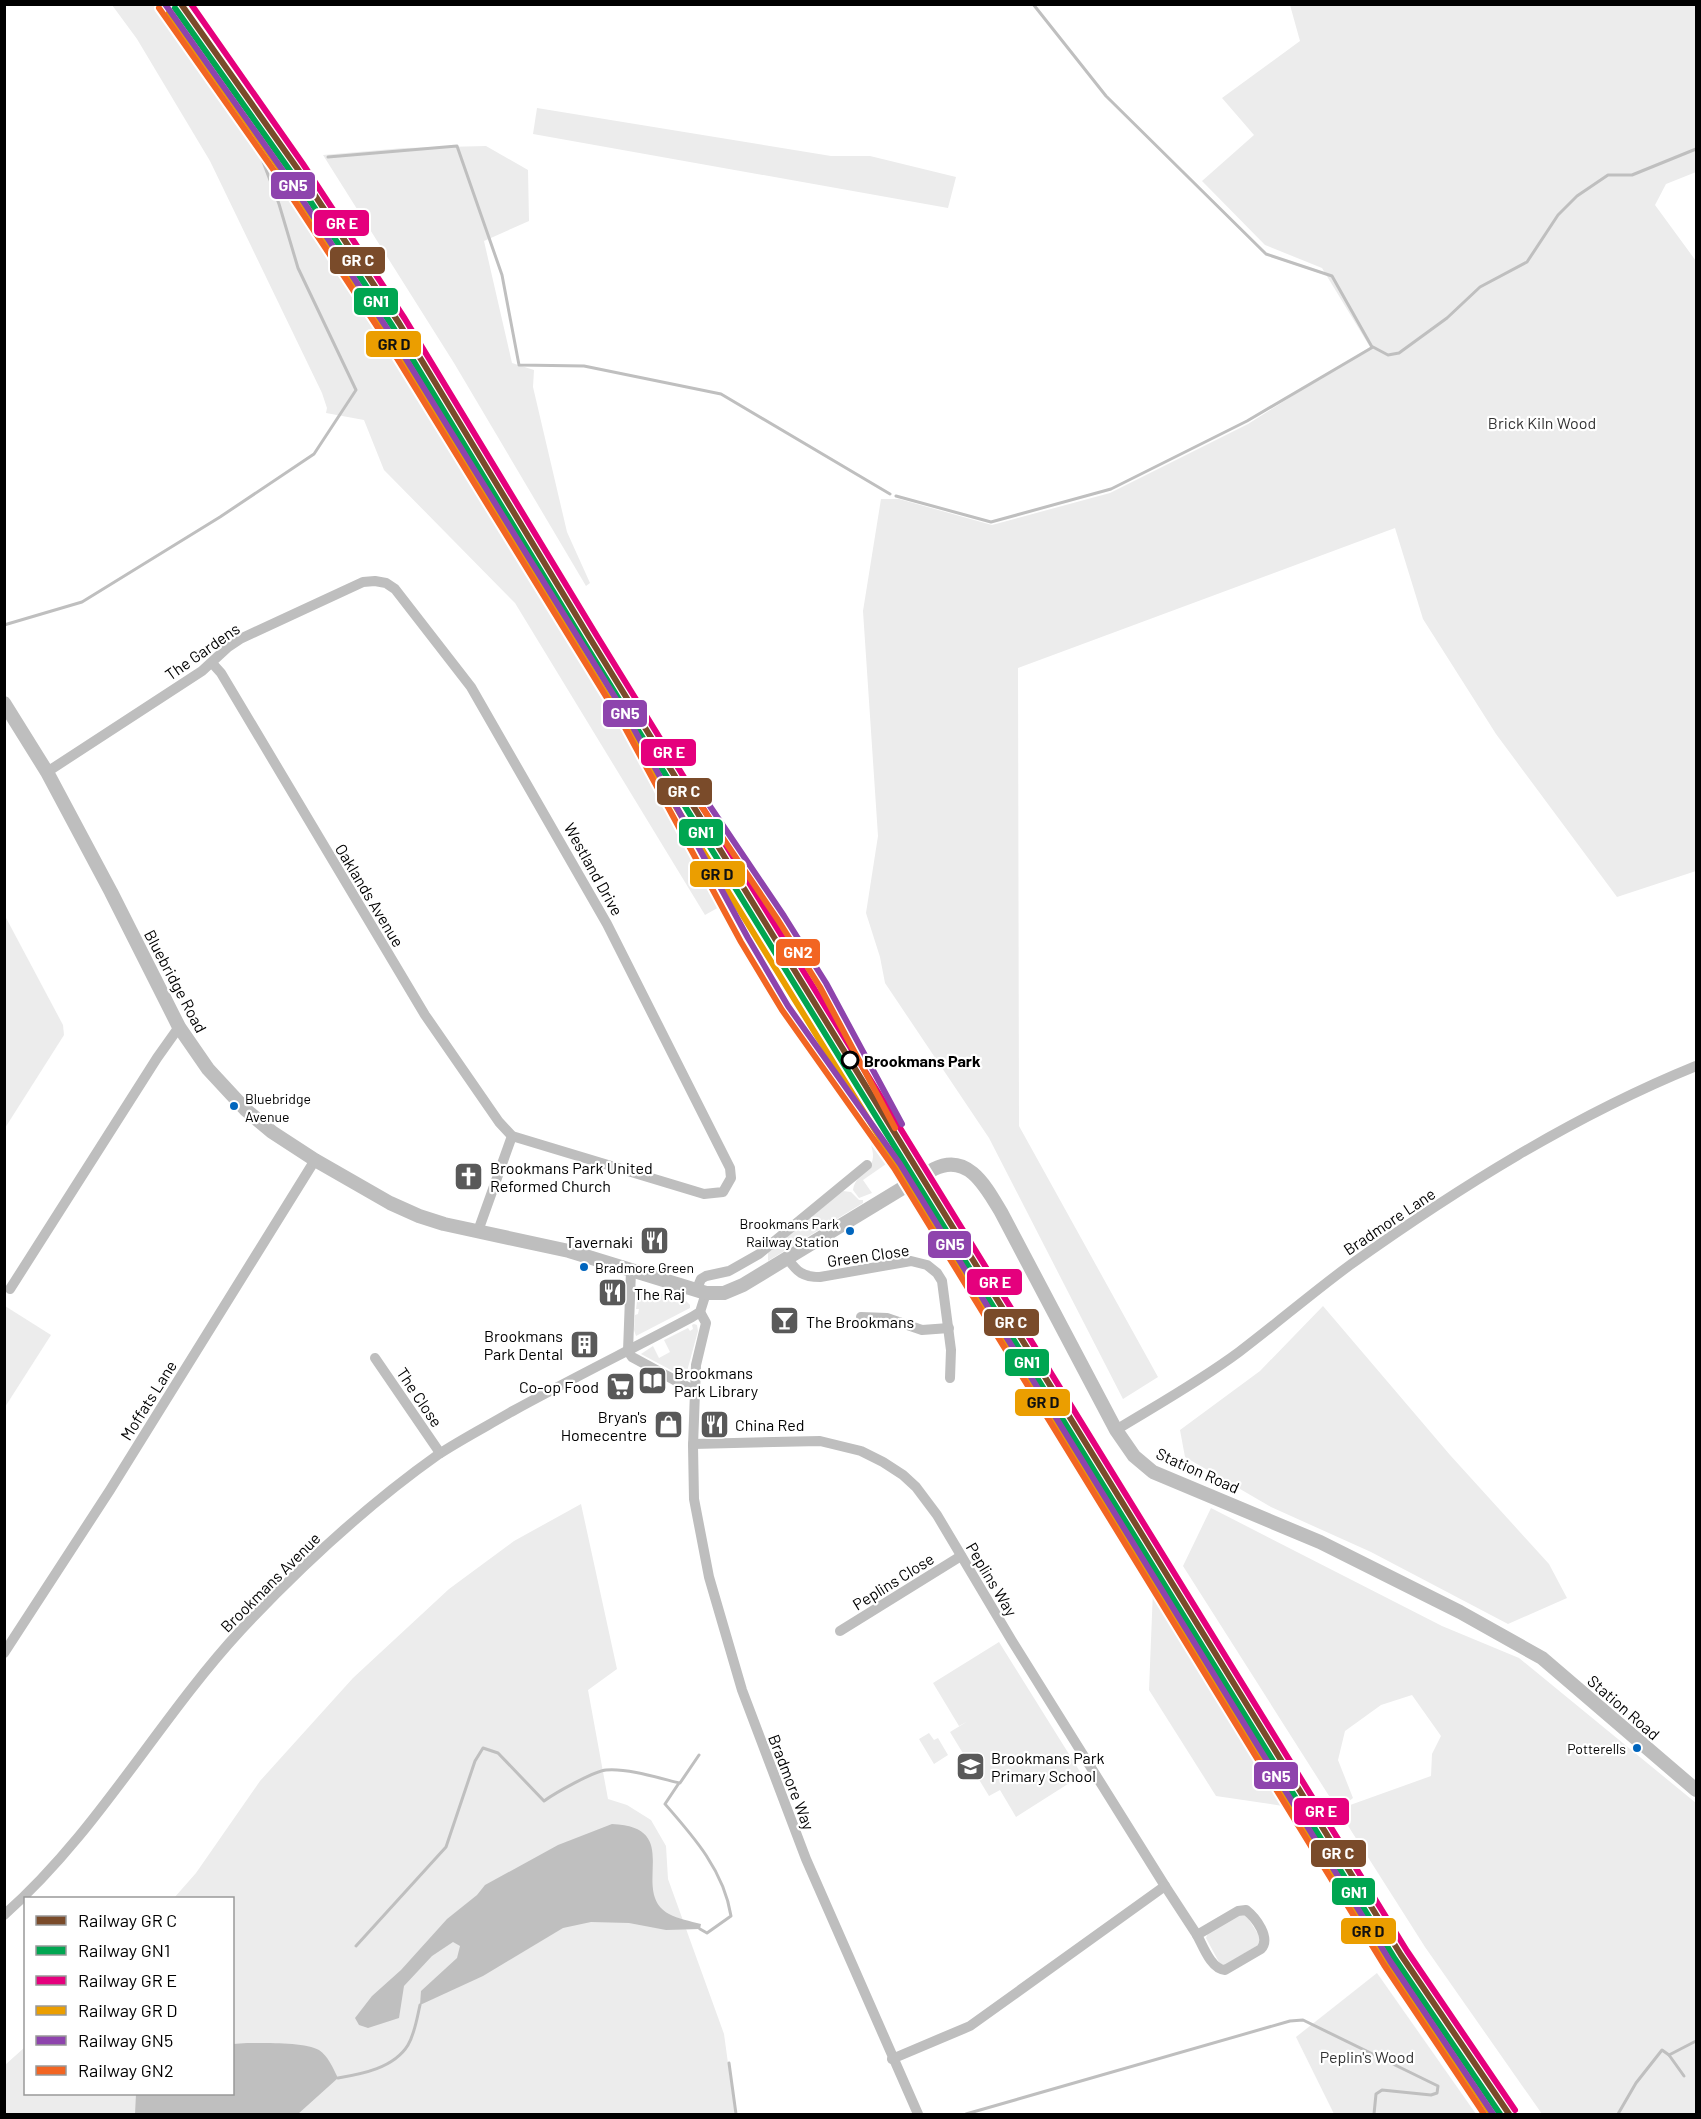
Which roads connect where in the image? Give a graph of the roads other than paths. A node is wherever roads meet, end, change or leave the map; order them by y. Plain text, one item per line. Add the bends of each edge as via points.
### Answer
1 (386, 583) joint
2 (212, 663) junction
3 (4, 703) edge
4 (47, 772) junction
5 (179, 1027) junction
6 (1696, 1066) edge
7 (512, 1136) junction
8 (315, 1160) junction
9 (867, 1165) dead end
10 (478, 1231) junction
11 (757, 1256) junction
12 (788, 1259) junction
13 (631, 1271) junction
14 (766, 1271) junction
15 (10, 1289) dead end
16 (701, 1292) junction
17 (700, 1312) junction
18 (861, 1317) dead end
19 (949, 1328) junction
20 (628, 1351) junction
21 (375, 1358) dead end
22 (950, 1378) dead end
23 (693, 1390) junction
24 (1116, 1430) junction
25 (693, 1443) junction
26 (440, 1453) junction
27 (961, 1556) junction
28 (840, 1631) dead end
29 (4, 1653) edge
30 (1696, 1787) edge
31 (1166, 1886) junction
32 (25, 1897) edge
33 (24, 1898) edge
34 (4, 1916) edge
35 (1197, 1935) junction
36 (892, 2059) junction
37 (918, 2115) edge

1 - 2 street, The Gardens via 363,582 344,590 240,639
1 - 7 street, Westland Drive via 426,626 471,687 607,924 730,1168 730,1178 723,1192 705,1194
2 - 4 street, The Gardens
2 - 7 street, Oaklands Avenue via 422,1010
3 - 4 street, Bluebridge Road
4 - 5 street, Bluebridge Road
5 - 8 street, Bluebridge Road via 208,1069 246,1110
5 - 15 street
6 - 24 street, Bradmore Lane via 1607,1108 1489,1172 1350,1265 1238,1353
7 - 10 street
8 - 10 street, Bluebridge Road via 419,1216
8 - 29 street, Moffats Lane
9 - 11 street
10 - 13 street, Bluebridge Road via 569,1251
11 - 14 street
11 - 16 street via 701,1279
12 - 14 street, Station Road
12 - 19 street, Green Close via 807,1277 911,1261 927,1265 942,1281
12 - 24 street, Station Road via 934,1169 948,1163 966,1168 990,1193
13 - 16 street
13 - 20 street
14 - 16 street via 734,1290
16 - 17 street
17 - 20 street
17 - 23 street via 706,1323
18 - 19 street via 887,1318 922,1330
19 - 22 street, Green Close
20 - 23 street via 632,1357
20 - 26 street, Brookmans Avenue
21 - 26 street, The Close
23 - 25 street
24 - 30 street, Station Road via 1134,1456 1153,1472 1320,1542 1542,1658
25 - 27 street, Peplins Way via 820,1441 861,1451 916,1487
25 - 36 street, Bradmore Way via 694,1499 701,1539 742,1690 806,1859
26 - 32 street, Brookmans Avenue via 322,1549 240,1631 175,1709 76,1844
27 - 28 street, Peplins Close
27 - 31 street, Peplins Way
31 - 35 street, Peplins Way
31 - 36 street via 970,2026
33 - 34 street, Brookmans Avenue
35 - 35 street, Peplins Way via 1220,1970 1261,1949 1266,1938 1246,1910
36 - 37 street, Bradmore Way

